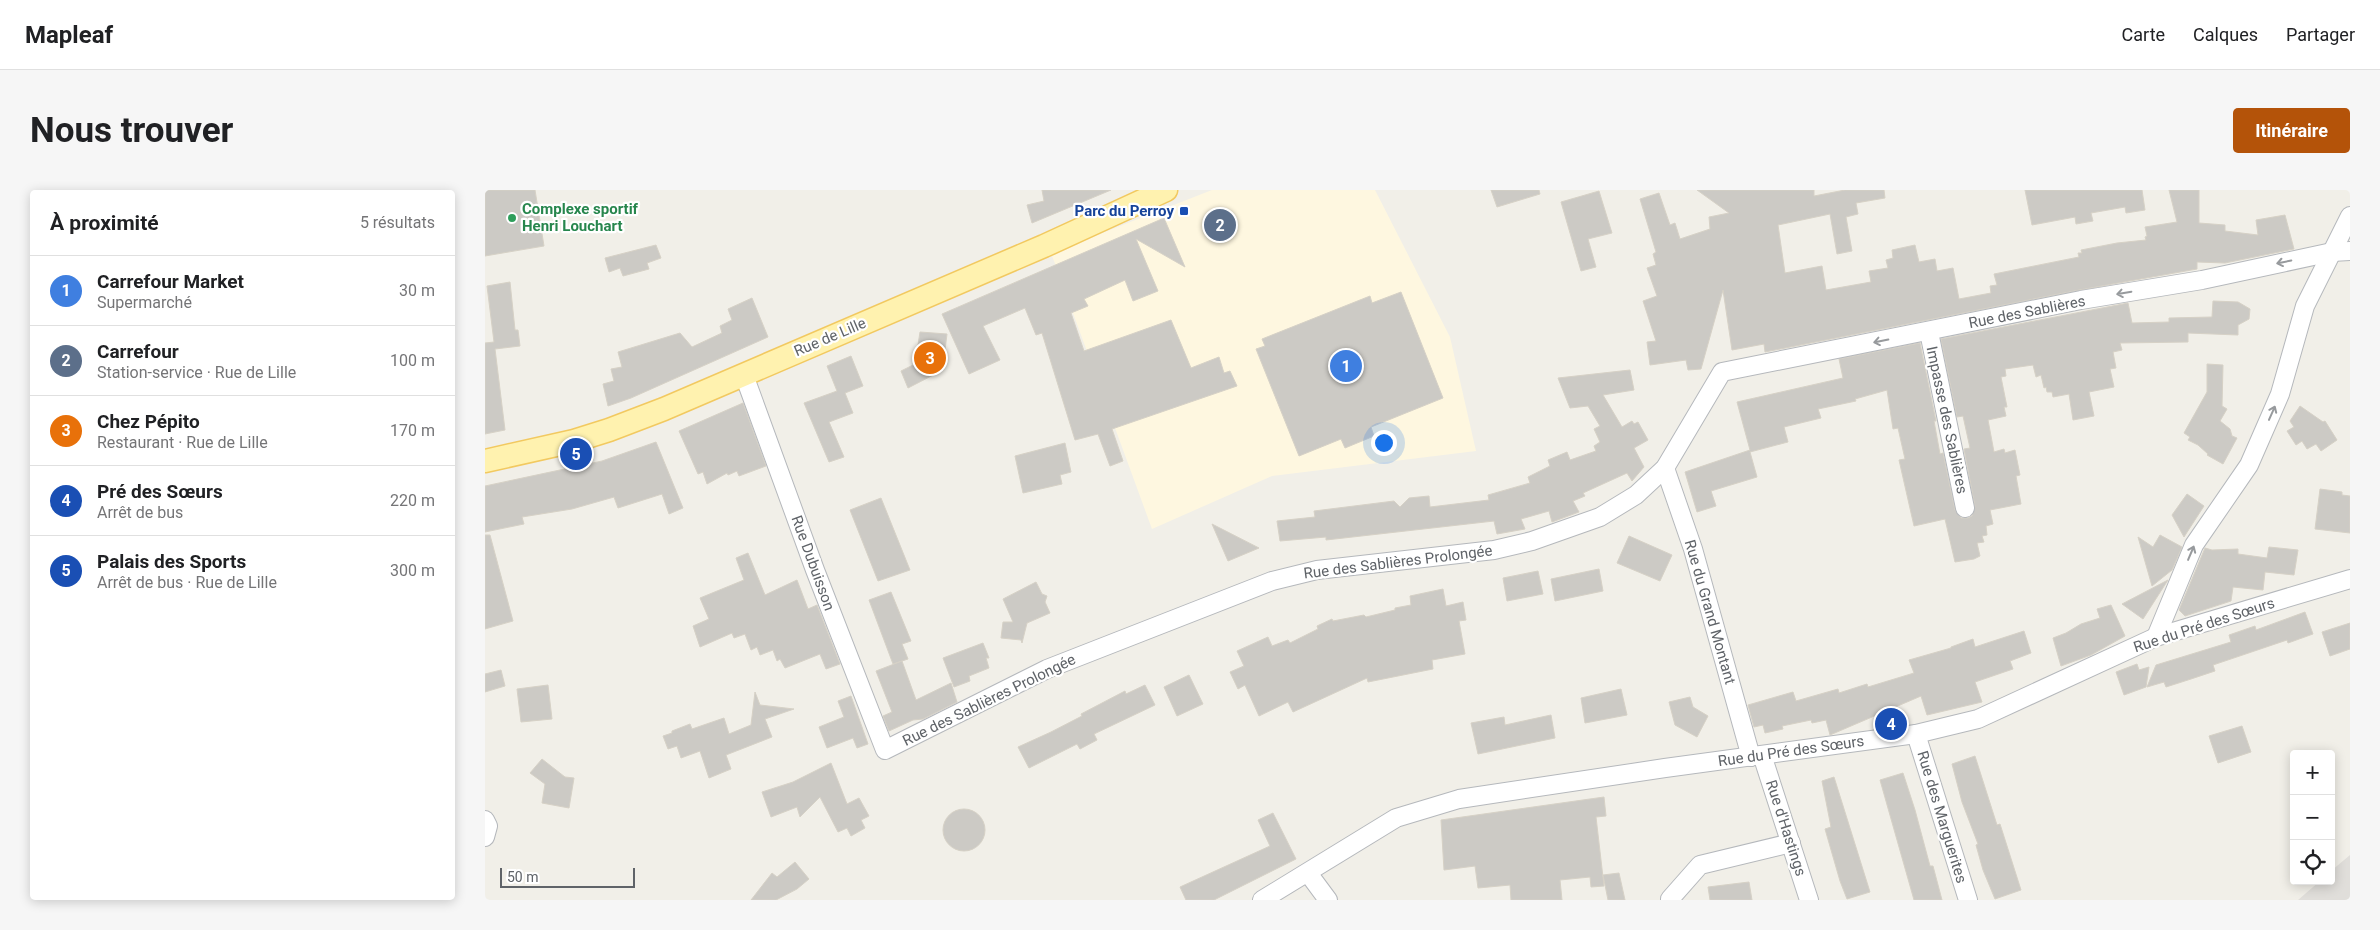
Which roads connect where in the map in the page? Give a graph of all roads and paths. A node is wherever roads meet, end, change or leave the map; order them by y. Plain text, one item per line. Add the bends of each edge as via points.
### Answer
1 (1166, 190) edge
2 (2350, 216) edge
3 (2350, 251) edge
4 (2332, 252) junction
5 (1929, 332) junction
6 (1722, 372) joint
7 (744, 375) junction
8 (485, 461) edge
9 (1665, 468) junction
10 (1965, 508) dead end
11 (2350, 579) edge
12 (2156, 637) junction
13 (1916, 734) junction
14 (885, 750) joint
15 (1757, 756) junction
16 (485, 820) edge
17 (485, 837) edge
18 (1791, 843) junction
19 (1308, 873) junction
20 (1262, 900) edge
21 (1328, 900) edge
22 (1670, 900) edge
23 (1809, 900) edge
24 (1968, 900) edge

1 - 7 main road, Rue de Lille
2 - 4 street
3 - 4 street, Rue des Sablières
4 -> 5 street, Rue des Sablières
12 -> 4 street via 2194,545 2253,456 2280,394 2305,306
5 -> 6 street, Rue des Sablières
5 - 10 street, Impasse des Sablières
6 - 9 street, Rue des Sablières Prolongée
7 - 8 main road, Rue de Lille via 609,430
7 - 14 street, Rue Dubuisson via 818,579
9 - 14 street, Rue des Sablières Prolongée via 1636,495 1600,517 1533,541 1494,550 1317,570 1272,581 1047,669
9 - 15 street, Rue du Grand Montant
11 - 12 street, Rue du Pré des Sœurs
12 - 13 street, Rue du Pré des Sœurs via 1978,719
13 - 15 street, Rue du Pré des Sœurs
13 - 24 street, Rue des Marguerites
15 - 18 street, Rue d'Hastings
15 - 19 street, Rue du Pré des Sœurs via 1459,799 1396,818
16 - 17 street via 488,826
18 - 22 street via 1700,865
18 - 23 street, Rue d'Hastings
19 - 20 street, Rue du Pré des Sœurs
19 - 21 street

